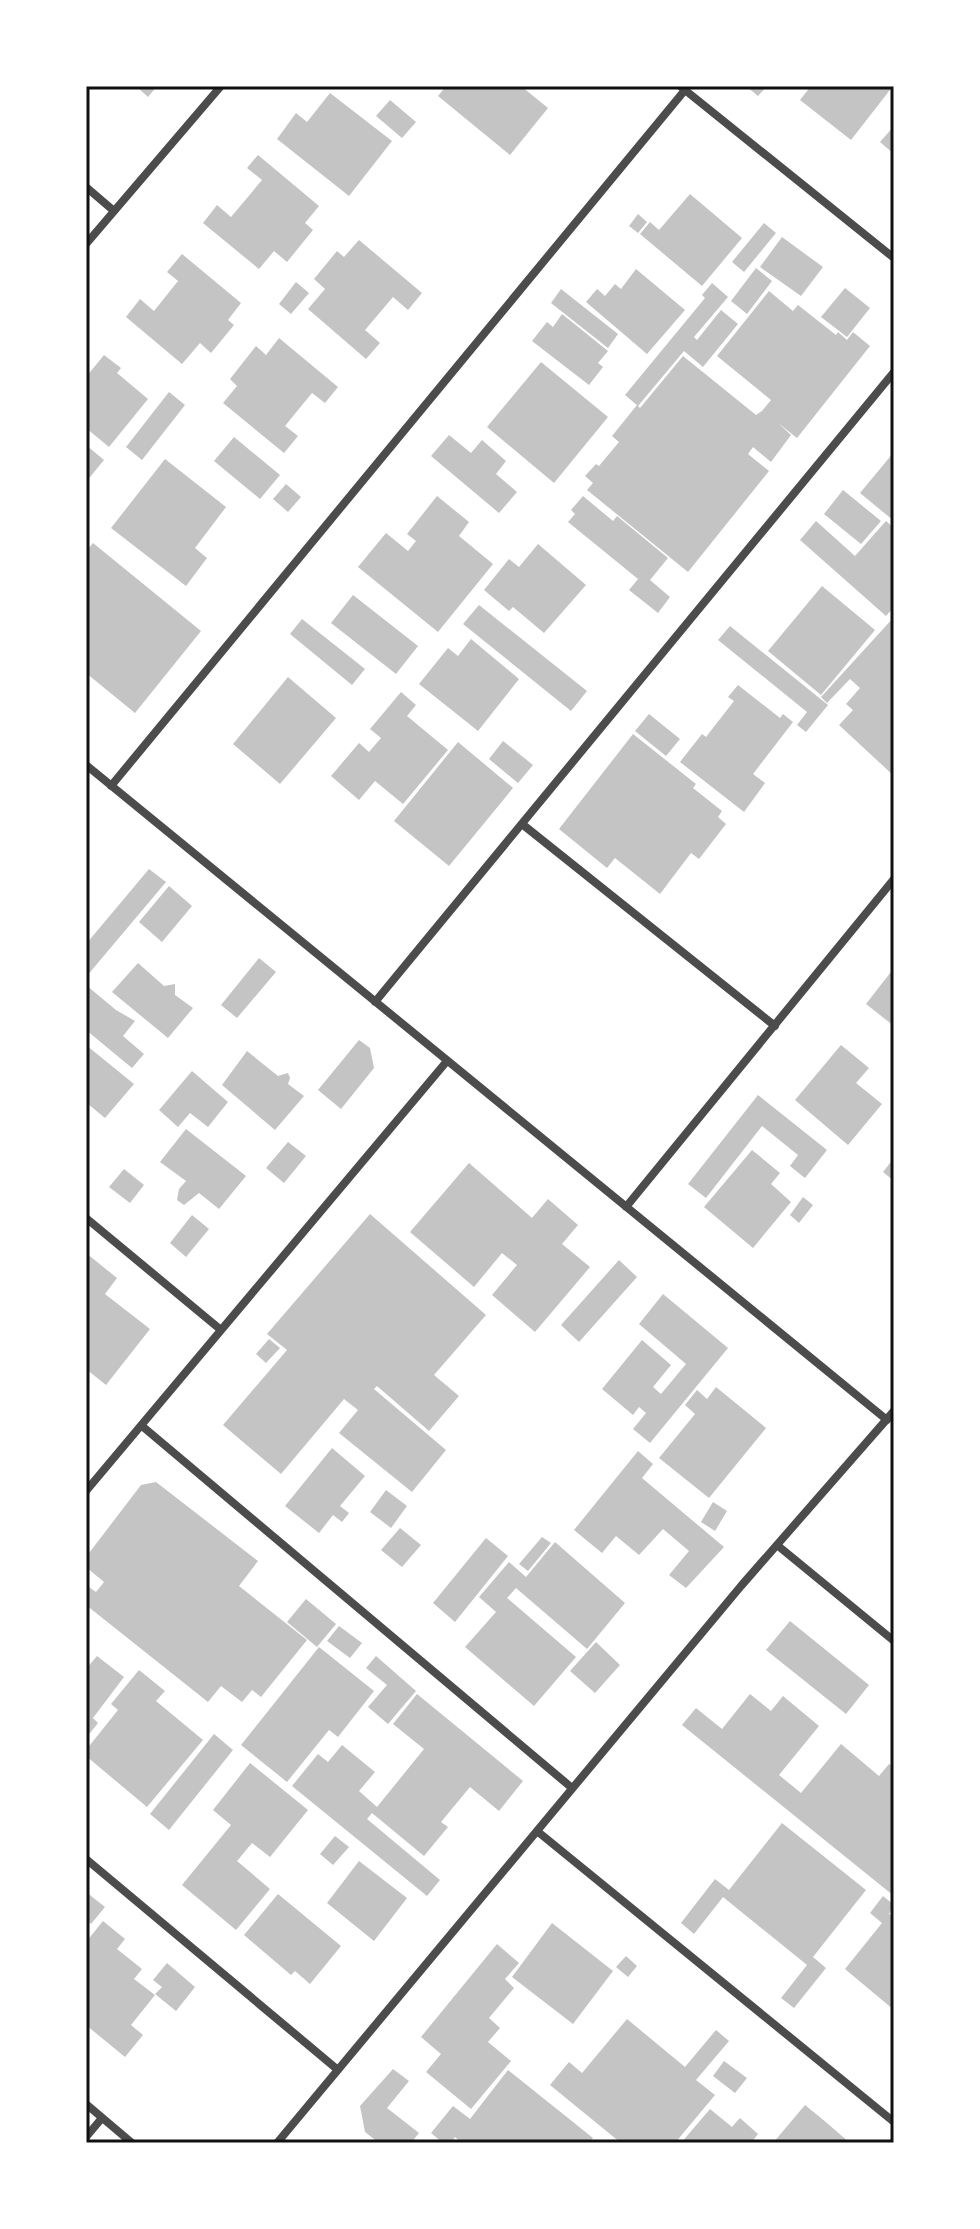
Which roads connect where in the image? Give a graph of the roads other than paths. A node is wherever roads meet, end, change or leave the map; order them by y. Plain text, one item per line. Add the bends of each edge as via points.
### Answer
1 (221, 86) edge
2 (682, 88) edge
3 (86, 187) edge
4 (114, 211) junction
5 (86, 244) edge
6 (894, 258) edge
7 (894, 372) edge
8 (86, 765) edge
9 (111, 786) junction
10 (522, 824) junction
11 (894, 879) edge
12 (375, 1002) junction
13 (775, 1026) junction
14 (447, 1061) junction
15 (626, 1207) junction
16 (86, 1218) edge
17 (221, 1330) junction
18 (894, 1411) edge
19 (887, 1420) junction
20 (142, 1426) junction
21 (86, 1491) edge
22 (777, 1545) junction
23 (894, 1641) edge
24 (572, 1788) junction
25 (537, 1831) junction
26 (86, 1859) edge
27 (338, 2070) junction
28 (86, 2104) edge
29 (102, 2118) junction
30 (894, 2122) edge
31 (86, 2137) edge
32 (132, 2143) edge
33 (277, 2143) edge

1 - 4 street
2 - 6 street
2 - 9 street
3 - 4 street
4 - 5 street
7 - 10 street
8 - 9 street
9 - 12 street
10 - 12 street
10 - 13 street
11 - 13 street
12 - 14 street
13 - 15 street
14 - 15 street
14 - 17 street
15 - 19 street
16 - 17 street
17 - 20 street
18 - 19 street
19 - 22 street
20 - 21 street
20 - 24 street
22 - 23 street
22 - 24 street
24 - 25 street
25 - 27 street
25 - 30 street
26 - 27 street
27 - 33 street
28 - 29 street
29 - 31 street
29 - 32 street

